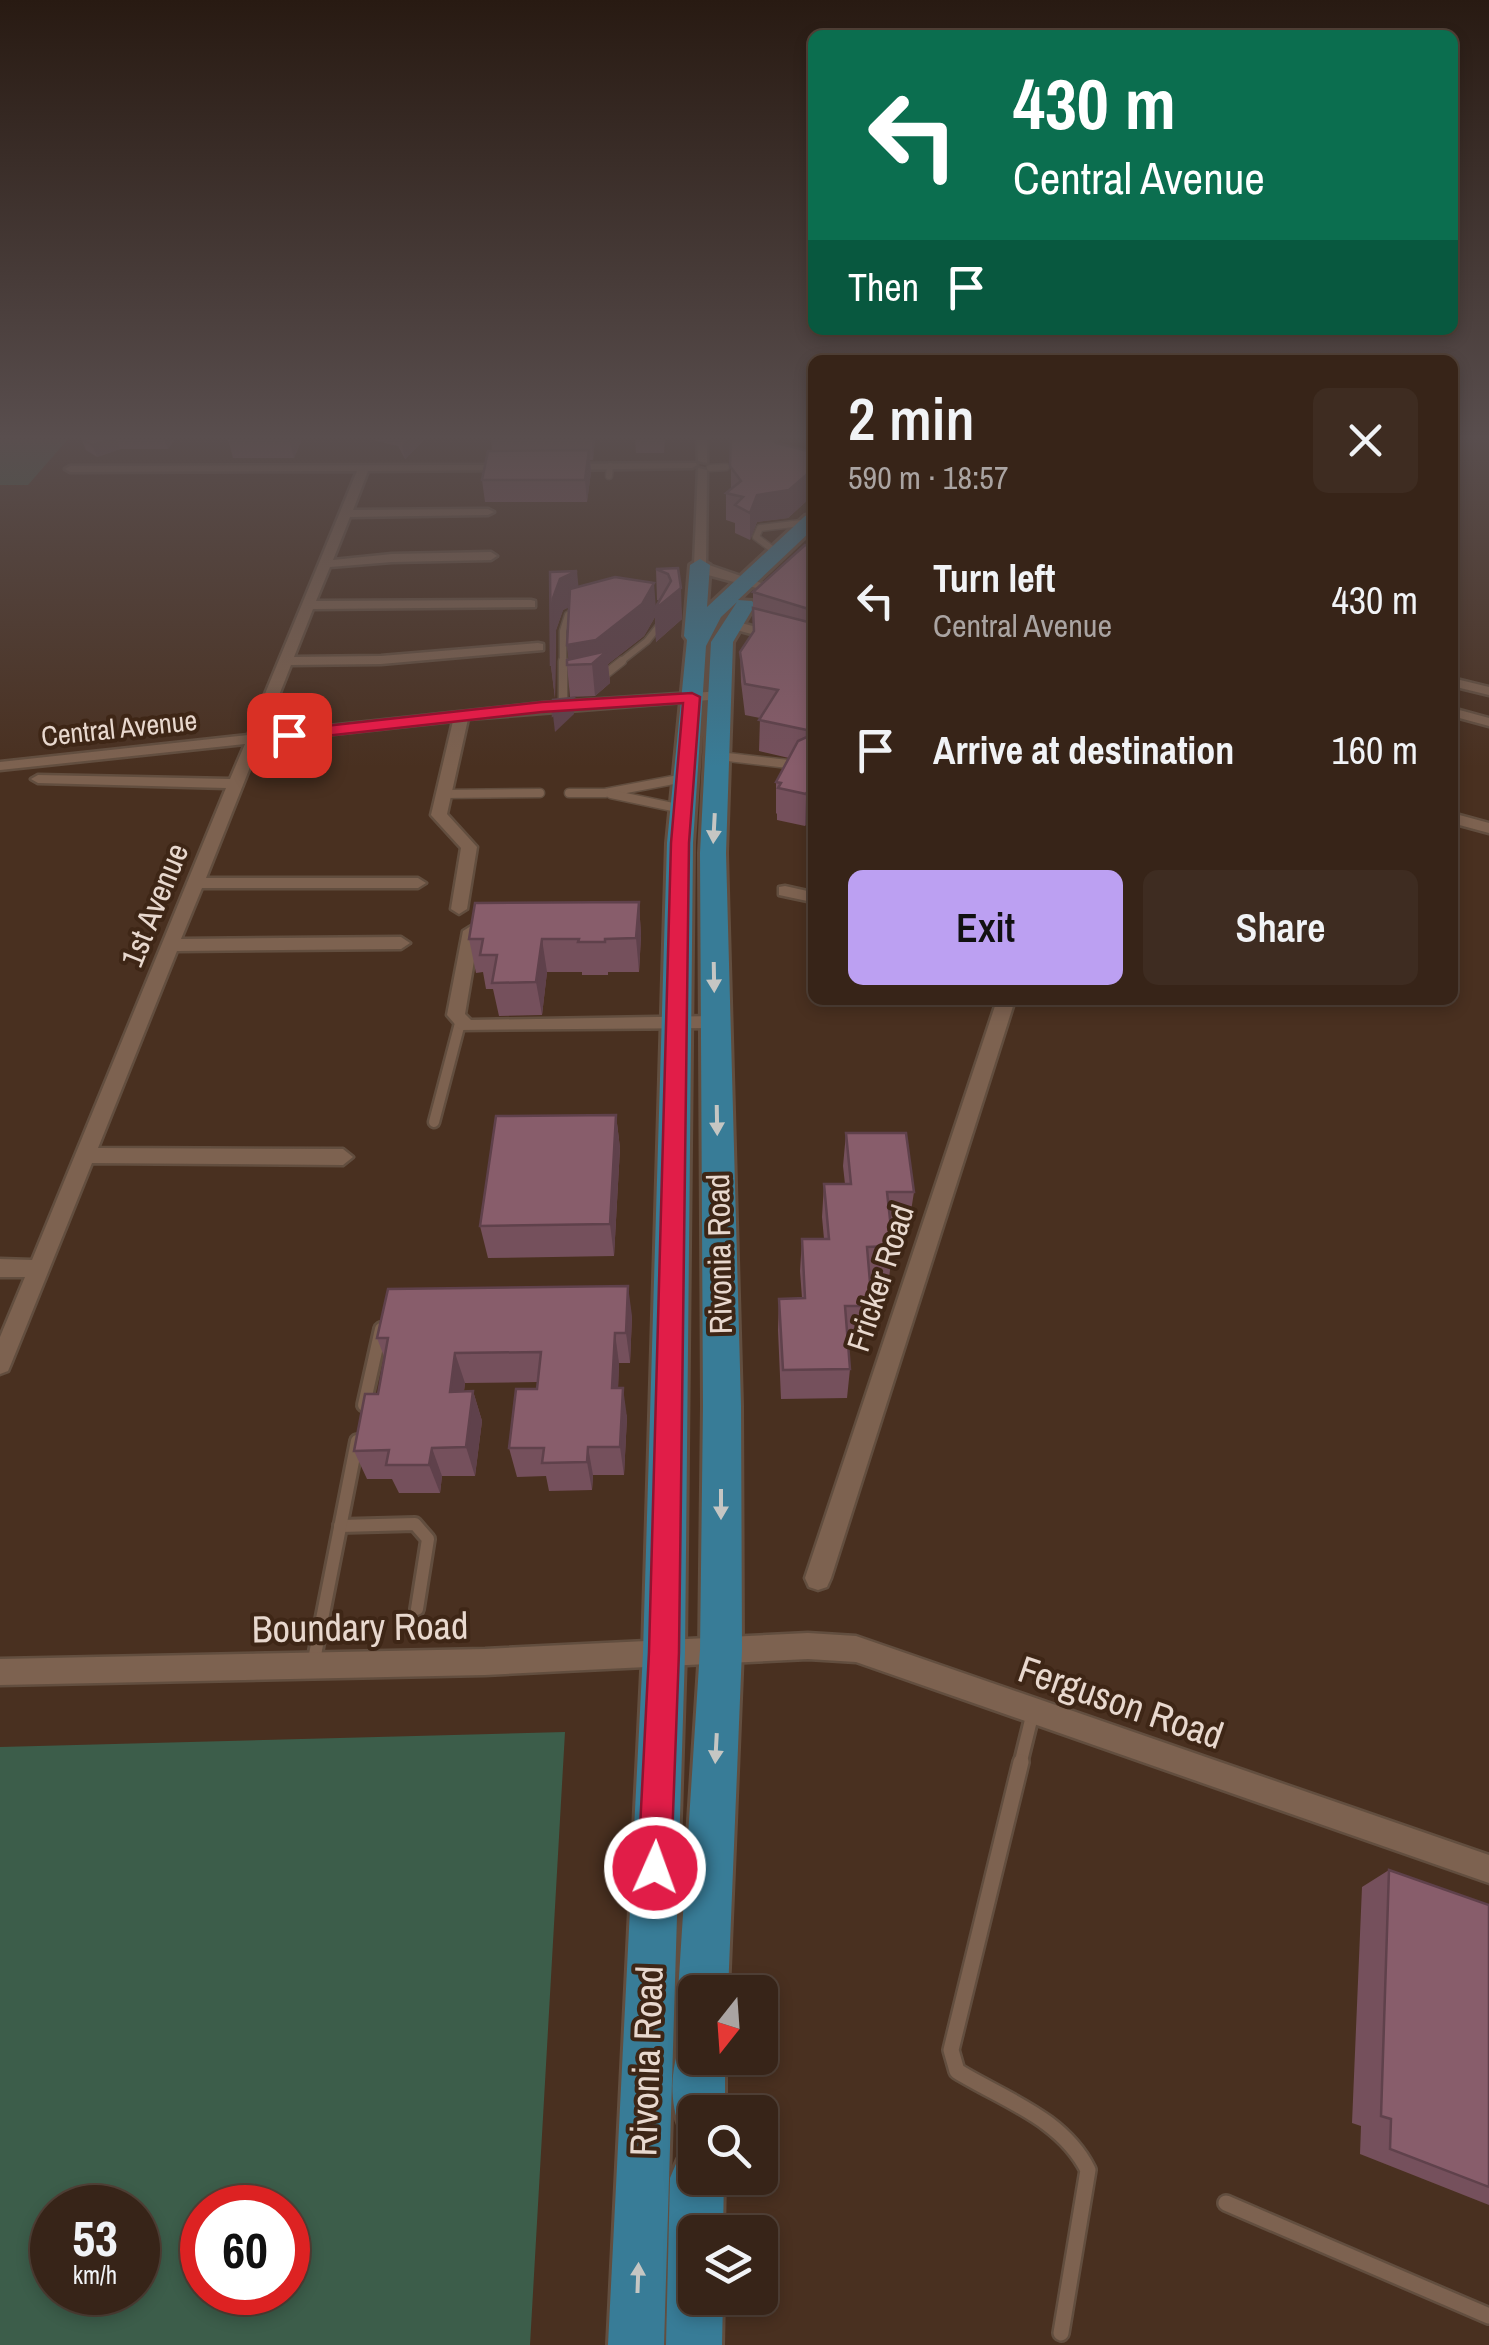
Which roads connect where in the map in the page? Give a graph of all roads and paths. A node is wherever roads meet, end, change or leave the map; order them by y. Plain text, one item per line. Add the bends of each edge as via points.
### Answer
1 (332, 548) edge
2 (701, 548) edge
3 (781, 548) edge
4 (789, 548) edge
5 (492, 556) dead end
6 (326, 564) junction
7 (700, 565) junction
8 (751, 584) junction
9 (531, 604) dead end
10 (309, 605) junction
11 (598, 606) edge
12 (666, 611) edge
13 (730, 624) junction
14 (808, 645) edge
15 (695, 646) junction
16 (538, 648) dead end
17 (286, 661) junction
18 (591, 682) edge
19 (1458, 683) edge
20 (577, 685) edge
21 (722, 689) junction
22 (692, 690) junction
23 (1489, 691) edge
24 (563, 694) junction
25 (542, 707) junction
26 (1458, 714) edge
27 (461, 717) junction
28 (1489, 722) edge
29 (254, 738) junction
30 (718, 756) junction
31 (800, 765) edge
32 (0, 766) edge
33 (38, 779) dead end
34 (236, 784) junction
35 (540, 793) dead end
36 (569, 793) dead end
37 (605, 793) junction
38 (444, 794) junction
39 (684, 794) junction
40 (1458, 820) edge
41 (1489, 828) edge
42 (196, 883) junction
43 (418, 883) dead end
44 (785, 891) dead end
45 (808, 896) edge
46 (458, 909) dead end
47 (471, 932) edge
48 (400, 943) dead end
49 (170, 945) junction
50 (1004, 1005) edge
51 (696, 1022) junction
52 (460, 1023) junction
53 (434, 1122) dead end
54 (84, 1154) junction
55 (343, 1157) dead end
56 (0, 1268) edge
57 (38, 1269) junction
58 (0, 1302) edge
59 (25, 1302) junction
60 (391, 1312) edge
61 (0, 1364) edge
62 (340, 1526) junction
63 (818, 1578) dead end
64 (417, 1609) dead end
65 (720, 1650) junction
66 (664, 1652) junction
67 (312, 1666) junction
68 (0, 1672) edge
69 (1033, 1711) junction
70 (1489, 1870) edge
71 (704, 1975) edge
72 (696, 2195) edge
73 (1226, 2203) dead end
74 (1489, 2316) edge
75 (1062, 2333) dead end
76 (636, 2345) edge
77 (694, 2345) edge

1 - 6 street, 1st Avenue
2 - 7 street
3 - 8 main road
4 - 8 main road
5 - 6 street
6 - 10 street, 1st Avenue
7 - 8 street
7 - 15 main road, Rivonia Road
8 - 13 main road
8 - 15 main road via 712,614
9 - 10 street
10 - 17 street, 1st Avenue
11 - 24 lane via 566,619
12 - 18 lane via 647,641
13 - 14 street
13 - 21 main road, Rivonia Road via 722,642
15 - 22 main road, Rivonia Road
16 - 17 street
17 - 29 street, 1st Avenue
19 - 23 street
20 - 24 lane
21 - 22 street, Central Avenue
21 - 30 main road, Rivonia Road
22 - 24 street, Central Avenue
22 - 25 street, Central Avenue
22 - 39 main road, Rivonia Road
24 - 25 street, Central Avenue
25 - 27 street, Central Avenue
26 - 28 street
27 - 29 street, Central Avenue
27 - 38 street
29 - 32 street, Central Avenue
29 - 34 street, 1st Avenue
30 - 31 lane
30 -> 51 main road, Rivonia Road
33 - 34 street
34 - 42 street, 1st Avenue
35 - 38 lane
36 - 37 lane
37 - 39 lane
37 - 39 lane
38 - 46 street via 440,819 469,847
39 - 51 main road, Rivonia Road
40 - 41 street
42 - 43 street
42 - 49 street, 1st Avenue
44 - 45 street
47 - 52 street via 456,1014
48 - 49 street
49 - 54 street, 1st Avenue
50 - 63 street, Fricker Road
51 - 52 street
51 -> 65 main road, Rivonia Road via 722,1406
51 - 66 main road, Rivonia Road
52 - 53 lane
54 - 55 street
54 - 57 street, 1st Avenue
56 - 57 street
57 - 59 street, 1st Avenue
58 - 59 street
59 - 61 street, 1st Avenue
60 - 62 lane via 382,1323
62 - 64 lane via 415,1524 424,1531
62 - 67 lane
65 - 66 street, Boundary Road
65 - 69 street, Ferguson Road via 856,1650
65 -> 71 main road, Rivonia Road
66 - 67 street, Boundary Road
76 -> 66 main road, Rivonia Road
67 - 68 street, Boundary Road
69 - 70 street, Ferguson Road
69 - 75 lane via 951,2050 957,2071 1066,2134 1083,2154 1088,2170
72 - 77 main road, Rivonia Road
73 - 74 lane

